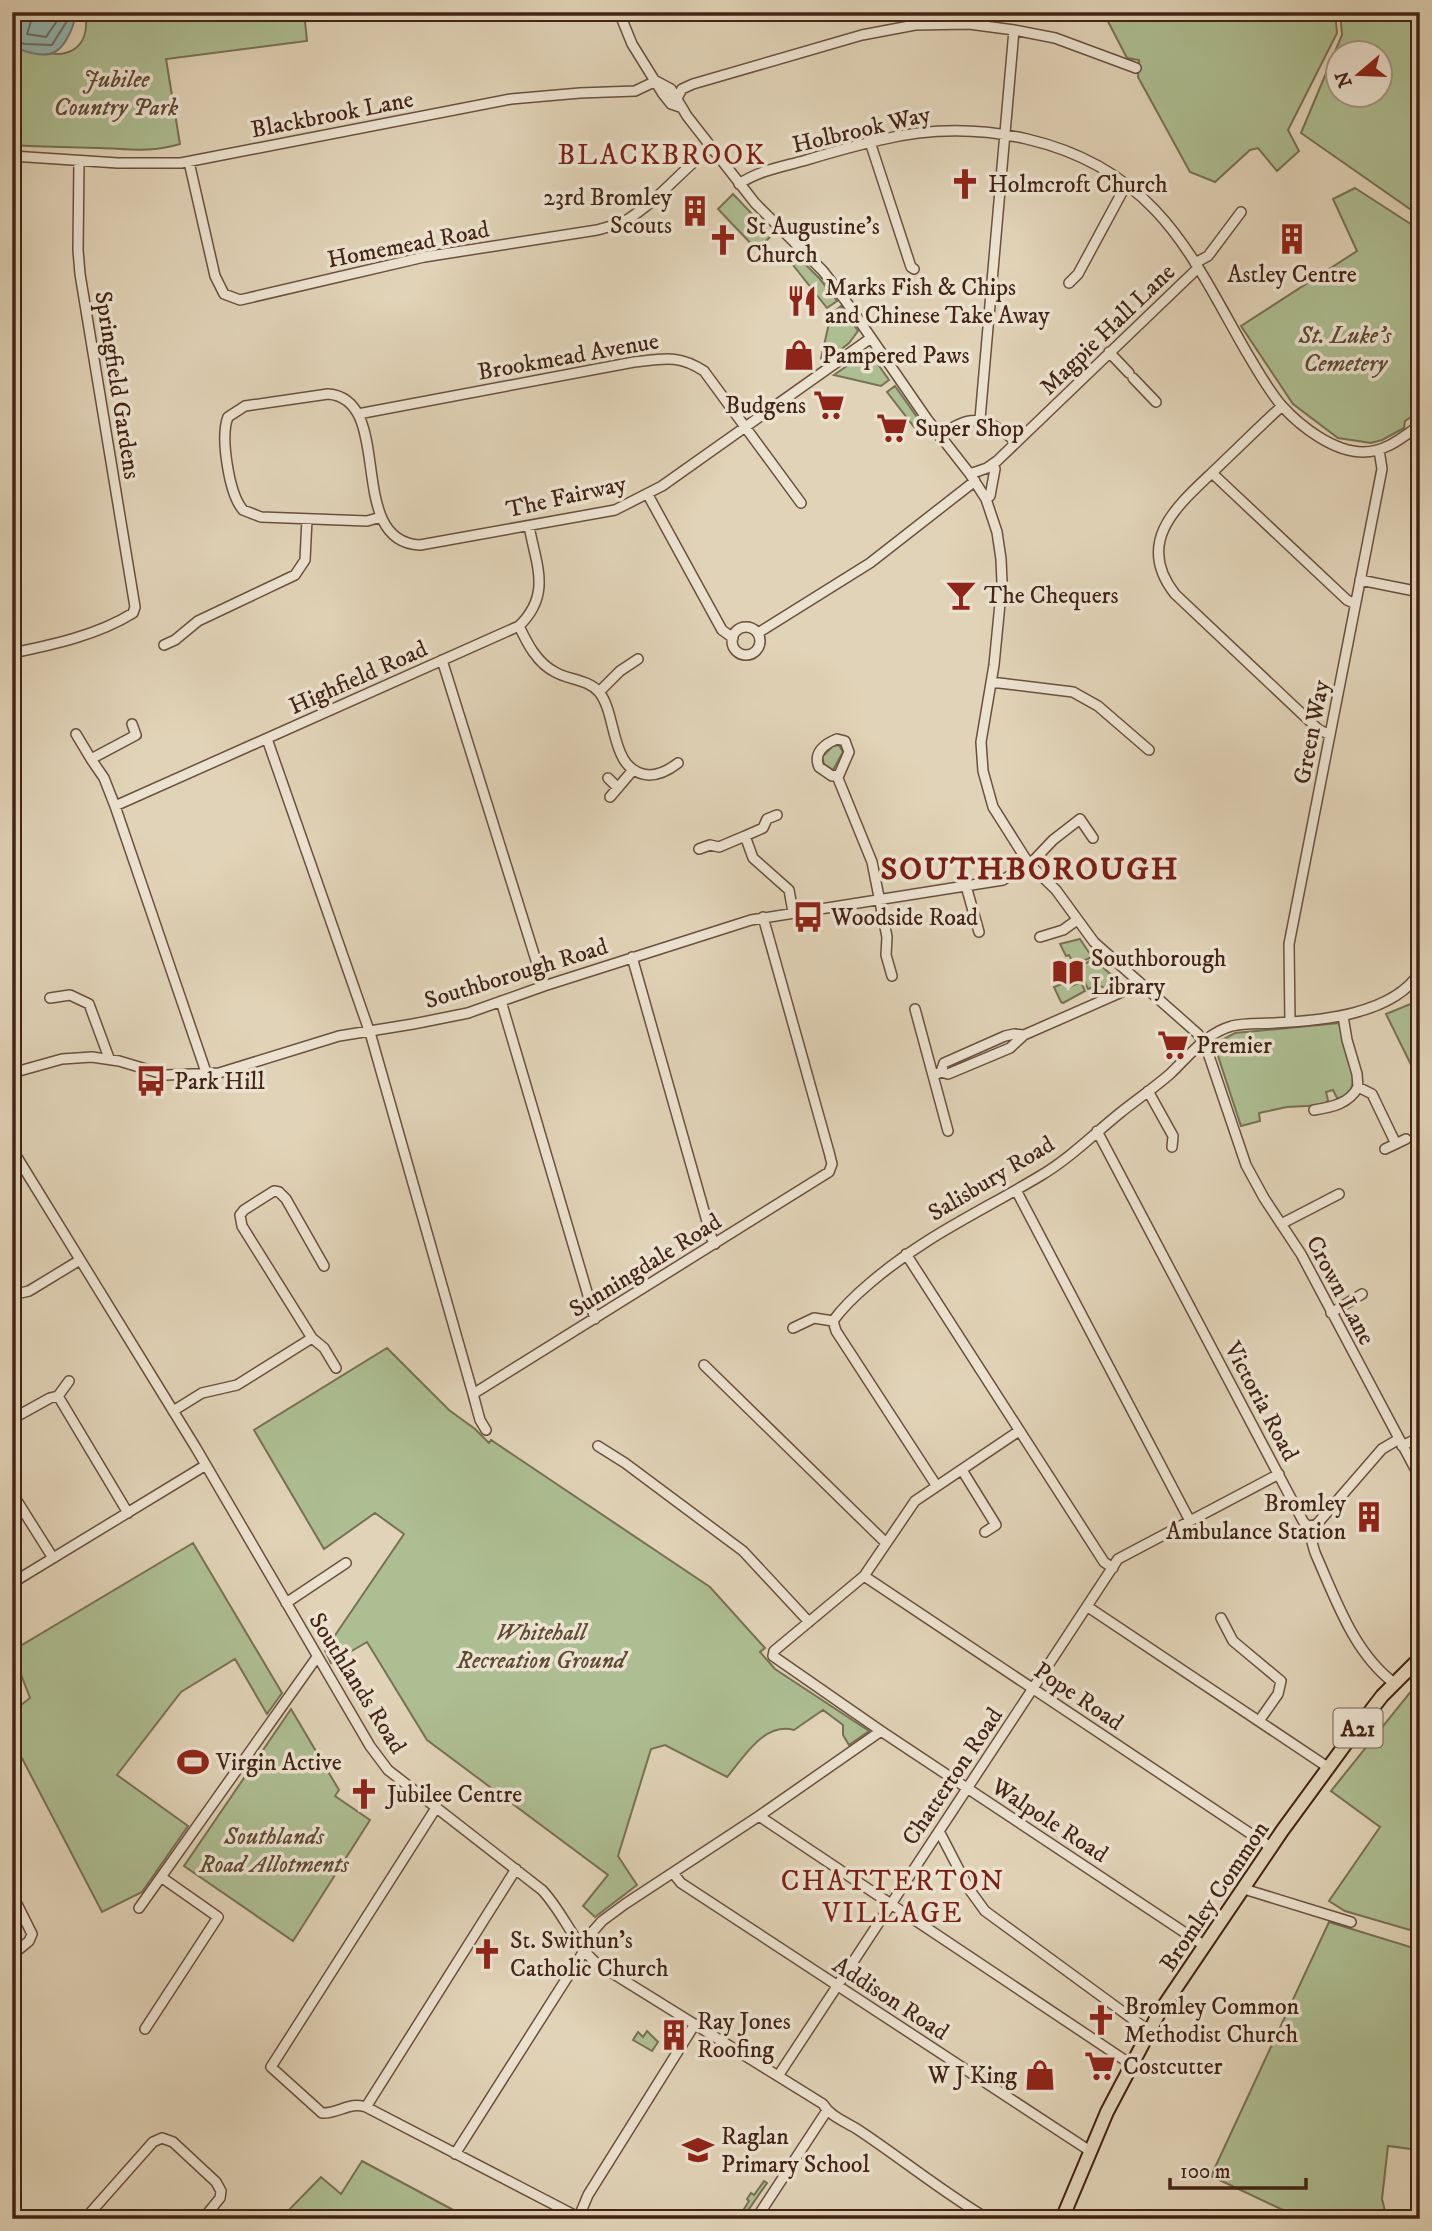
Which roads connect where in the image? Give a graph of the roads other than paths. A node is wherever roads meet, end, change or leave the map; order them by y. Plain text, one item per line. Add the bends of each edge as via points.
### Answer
1 (619, 12) edge
2 (1014, 30) junction
3 (1136, 68) dead end
4 (656, 81) junction
5 (680, 98) junction
6 (1005, 135) junction
7 (870, 142) junction
8 (711, 148) junction
9 (12, 156) edge
10 (79, 160) junction
11 (189, 162) junction
12 (738, 184) junction
13 (1126, 185) junction
14 (1241, 212) dead end
15 (1197, 266) junction
16 (914, 269) dead end
17 (1069, 283) dead end
18 (871, 338) junction
19 (1109, 352) junction
20 (1156, 402) dead end
21 (1282, 406) junction
22 (358, 414) junction
23 (979, 419) junction
24 (1420, 425) edge
25 (746, 428) junction
26 (940, 437) junction
27 (1016, 442) junction
28 (1379, 450) junction
29 (992, 466) junction
30 (1212, 473) junction
31 (972, 478) junction
32 (648, 495) junction
33 (986, 499) junction
34 (801, 503) dead end
35 (381, 517) junction
36 (307, 519) junction
37 (528, 526) junction
38 (1360, 580) junction
39 (1420, 592) edge
40 (1355, 604) junction
41 (519, 626) junction
42 (758, 633) junction
43 (733, 638) junction
44 (175, 640) junction
45 (164, 645) dead end
46 (180, 651) dead end
47 (12, 653) edge
48 (638, 659) dead end
49 (442, 660) junction
50 (991, 682) junction
51 (599, 692) junction
52 (132, 724) dead end
53 (76, 733) dead end
54 (1330, 735) junction
55 (267, 739) junction
56 (1149, 750) dead end
57 (91, 759) junction
58 (673, 763) dead end
59 (633, 770) junction
60 (837, 776) dead end
61 (608, 778) dead end
62 (618, 788) junction
63 (610, 797) dead end
64 (115, 806) junction
65 (777, 815) dead end
66 (744, 836) junction
67 (1093, 838) dead end
68 (699, 849) dead end
69 (1028, 864) junction
70 (966, 886) junction
71 (877, 899) junction
72 (793, 912) junction
73 (763, 917) junction
74 (1077, 920) junction
75 (979, 932) dead end
76 (1040, 937) dead end
77 (632, 957) junction
78 (1420, 972) edge
79 (892, 976) dead end
80 (1137, 982) junction
81 (544, 986) junction
82 (50, 998) dead end
83 (501, 1001) junction
84 (915, 1009) dead end
85 (1343, 1016) junction
86 (1290, 1022) junction
87 (369, 1031) junction
88 (1202, 1043) junction
89 (108, 1058) junction
90 (12, 1073) edge
91 (937, 1074) junction
92 (207, 1075) junction
93 (1358, 1087) junction
94 (1148, 1091) junction
95 (1314, 1110) dead end
96 (948, 1131) dead end
97 (1097, 1131) junction
98 (1406, 1139) dead end
99 (1396, 1144) junction
100 (1172, 1147) dead end
101 (12, 1149) edge
102 (1385, 1149) dead end
103 (1016, 1190) junction
104 (1339, 1194) dead end
105 (1281, 1224) junction
106 (715, 1244) junction
107 (906, 1254) junction
108 (80, 1260) junction
109 (324, 1266) dead end
110 (1363, 1294) dead end
111 (12, 1295) edge
112 (1331, 1313) junction
113 (595, 1319) junction
114 (833, 1321) junction
115 (793, 1328) dead end
116 (312, 1338) junction
117 (704, 1365) dead end
118 (337, 1368) dead end
119 (69, 1381) dead end
120 (472, 1394) junction
121 (58, 1396) junction
122 (173, 1411) junction
123 (12, 1419) edge
124 (486, 1430) dead end
125 (1019, 1431) junction
126 (1420, 1437) edge
127 (1400, 1442) junction
128 (598, 1447) dead end
129 (206, 1465) junction
130 (962, 1470) junction
131 (1279, 1474) junction
132 (1420, 1478) edge
133 (936, 1485) junction
134 (12, 1493) edge
135 (128, 1513) junction
136 (1190, 1521) junction
137 (1309, 1526) junction
138 (985, 1532) dead end
139 (886, 1543) junction
140 (53, 1558) junction
141 (346, 1563) dead end
142 (1113, 1568) junction
143 (864, 1576) junction
144 (12, 1583) edge
145 (286, 1603) junction
146 (1088, 1607) junction
147 (1221, 1618) dead end
148 (809, 1622) junction
149 (317, 1657) junction
150 (1420, 1658) edge
151 (1394, 1683) junction
152 (1033, 1689) junction
153 (1259, 1721) junction
154 (881, 1731) junction
155 (1329, 1768) junction
156 (968, 1789) junction
157 (436, 1808) junction
158 (759, 1816) junction
159 (939, 1831) junction
160 (1272, 1848) junction
161 (516, 1869) junction
162 (673, 1873) junction
163 (161, 1877) junction
164 (1244, 1889) junction
165 (12, 1894) edge
166 (890, 1905) junction
167 (139, 1908) dead end
168 (1351, 1922) dead end
169 (1205, 1946) junction
170 (582, 1949) junction
171 (12, 1955) edge
172 (837, 1986) junction
173 (695, 2024) junction
174 (145, 2029) dead end
175 (1149, 2032) junction
176 (1132, 2065) junction
177 (778, 2076) junction
178 (366, 2107) junction
179 (826, 2112) junction
180 (1090, 2151) junction
181 (454, 2154) junction
182 (88, 2217) edge
183 (578, 2218) edge
184 (202, 2219) edge
185 (756, 2219) edge
186 (988, 2219) edge
187 (1062, 2219) edge

1 - 4 street, Crown Lane via 632,44
2 - 3 street via 1055,38
2 - 5 street via 969,24 889,28 710,79
2 - 6 street
4 - 5 street
4 - 5 street, Crown Lane via 671,104
4 - 11 street, Blackbrook Lane via 635,91 511,99
5 - 8 street, Crown Lane
6 - 7 street, Holbrook Way via 956,129
6 - 13 street, Holbrook Way via 1076,156
6 - 23 street
7 - 12 street, Holbrook Way via 771,169
7 - 16 street
8 - 11 street, Homemead Road via 618,224 424,257 240,300 225,294 215,276
8 - 12 street, Crown Lane
9 - 10 street, Blackbrook Lane
10 - 11 street, Blackbrook Lane
10 - 47 street, Springfield Gardens via 80,274 135,607 117,623
12 - 18 street, Crown Lane via 823,271
13 - 15 street, Holbrook Way via 1156,211
13 - 17 street
14 - 15 street, Magpie Hall Lane
15 - 19 street, Magpie Hall Lane
15 - 21 street, Magpie Hall Lane
18 - 25 street, The Fairway
18 - 26 street, Crown Lane
19 - 20 street
19 - 27 street, Magpie Hall Lane
21 - 28 street, Magpie Hall Lane via 1339,447
21 - 30 street
22 - 25 street, Brookmead Avenue via 676,358 704,371
22 - 35 street, The Fairway
22 - 36 street via 344,398 328,394 245,406 228,417 223,437 239,505 261,517
23 - 26 street via 967,420
23 - 27 street
24 - 28 street
25 - 32 street, The Fairway
25 - 34 street, Brookmead Avenue
26 - 31 street, Crown Lane
27 - 29 street, Magpie Hall Lane
28 - 38 street, Green Way via 1382,469
29 - 31 street, Magpie Hall Lane
29 - 33 street
30 - 40 street
30 - 54 street via 1165,524 1159,549 1166,581 1318,729
31 - 33 street, Crown Lane
31 - 42 street, Magpie Hall Lane via 870,563
32 - 37 street, The Fairway via 615,510
32 - 43 street via 722,630
33 - 50 street, Crown Lane via 997,533 1002,583
35 - 36 street via 367,521
35 - 37 street, The Fairway via 390,534 412,545
36 - 44 street via 305,560 295,575 198,621
37 - 41 street via 540,588 536,606
38 - 39 street
38 - 40 street, Green Way
40 - 54 street, Green Way
41 - 49 street, Highfield Road
41 - 51 street via 540,662
42 - 43 street via 745,627
42 - 43 street via 759,649 751,655 736,651
44 - 45 street
44 - 46 street
48 - 51 street
49 - 55 street, Highfield Road
49 - 81 street
50 - 56 street via 1073,692 1098,706
50 - 69 street, Crown Lane via 981,742 985,783 998,819
51 - 59 street via 619,750
52 - 57 street via 136,735
53 - 57 street
54 - 86 street, Green Way via 1289,944
55 - 64 street, Highfield Road
55 - 87 street
57 - 64 street
58 - 59 street via 656,775
59 - 62 street
60 - 71 street via 872,862
61 - 62 street
62 - 63 street
64 - 92 street
65 - 66 street via 767,819 764,828
66 - 68 street via 719,847
66 - 72 street via 753,858 789,890
67 - 69 street, Southborough Road via 1080,819
69 - 70 street, Southborough Road via 1003,880
69 - 74 street, Crown Lane via 1056,890
70 - 71 street, Southborough Road
70 - 75 street
71 - 72 street, Southborough Road
71 - 79 street
72 - 73 street, Southborough Road
73 - 77 street, Southborough Road
73 - 106 street, Sunningdale Road via 832,1164 826,1175
74 - 76 street
74 - 80 street, Crown Lane
77 - 81 street, Southborough Road
77 - 106 street
78 - 85 street, Salisbury Road via 1397,994
80 - 88 street, Crown Lane via 1186,1022
80 - 91 street via 1024,1035 1005,1036 944,1063
81 - 83 street, Southborough Road
82 - 89 street via 70,995 89,1004
83 - 87 street, Southborough Road via 451,1017
83 - 113 street
84 - 91 street
85 - 86 street, Salisbury Road
85 - 93 street
86 - 88 street, Salisbury Road via 1235,1025
87 - 92 street, Southborough Road
87 - 120 street
88 - 94 street, Salisbury Road
88 - 105 street, Crown Lane via 1241,1151
89 - 90 street, Southborough Road via 70,1058
89 - 92 street, Southborough Road via 166,1075
91 - 96 street
93 - 95 street via 1347,1101
93 - 99 street via 1372,1094
94 - 97 street, Salisbury Road
94 - 100 street via 1173,1136
97 - 103 street, Salisbury Road via 1044,1174
97 - 131 street, Victoria Road
98 - 99 street
99 - 102 street
101 - 108 street, Southlands Road
103 - 107 street, Salisbury Road
103 - 136 street
104 - 105 street
105 - 112 street, Crown Lane
106 - 113 street, Sunningdale Road
107 - 114 street, Salisbury Road
107 - 125 street
108 - 111 street via 29,1291
108 - 122 street, Southlands Road
109 - 116 street via 279,1192 269,1193 240,1215 242,1226
110 - 112 street
112 - 127 street, Crown Lane
113 - 120 street, Sunningdale Road
114 - 115 street via 814,1318
114 - 133 street
116 - 118 street
116 - 122 street via 237,1385 202,1393
117 - 139 street
119 - 121 street
120 - 124 street
121 - 123 street
121 - 135 street
122 - 129 street, Southlands Road
125 - 130 street
125 - 142 street via 1104,1562
126 - 127 street
127 - 132 street, Crown Lane
127 - 137 street via 1382,1449 1317,1524
128 - 148 street via 743,1551
129 - 135 street
129 - 145 street, Southlands Road
130 - 133 street
130 - 138 street via 996,1525
131 - 136 street, Chatterton Road
131 - 137 street, Victoria Road
133 - 139 street via 911,1505
134 - 140 street
135 - 140 street
136 - 142 street, Chatterton Road via 1126,1554
137 - 151 street, Victoria Road via 1312,1545 1356,1641
139 - 143 street
140 - 144 street
141 - 145 street
142 - 146 street, Chatterton Road
143 - 148 street
143 - 152 street, Pope Road
145 - 149 street, Southlands Road
146 - 152 street, Chatterton Road
146 - 153 street
147 - 153 street via 1233,1641 1280,1681 1278,1694
148 - 154 street, Walpole Road via 772,1654
149 - 157 street, Southlands Road via 379,1761
149 - 163 street
150 - 151 main road, Bromley Common / A21
151 - 155 main road, Bromley Common / A21
152 - 156 street, Chatterton Road
152 - 160 street, Pope Road
153 - 155 street
154 - 156 street, Walpole Road
154 - 158 street
155 - 160 main road, Bromley Common / A21
156 - 159 street, Chatterton Road
156 - 169 street, Walpole Road
157 - 161 street, Southlands Road
157 - 178 street via 271,2067 322,2113 353,2105
158 - 162 street
158 - 166 street
159 - 166 street, Chatterton Road
159 - 175 street via 985,1911
160 - 164 main road, Bromley Common / A21
161 - 170 street, Southlands Road via 551,1900
161 - 178 street
162 - 170 street via 602,1921
162 - 172 street, Addison Road
163 - 167 street
163 - 174 street via 218,1917
164 - 168 street
164 - 169 main road, Bromley Common / A21
165 - 171 street via 32,1934
166 - 172 street, Chatterton Road
166 - 176 street
169 - 175 main road, Bromley Common / A21
170 - 173 street, Southlands Road via 596,1963
170 - 181 street
172 - 177 street, Chatterton Road
172 - 180 street, Addison Road
173 - 177 street, Southlands Road
173 - 183 street
175 - 176 main road, Bromley Common / A21
176 - 180 main road, Bromley Common / A21
177 - 179 street, Southlands Road via 823,2104
178 - 181 street
179 - 185 street
179 - 186 street, Southlands Road
180 - 187 main road, Bromley Common / A21
181 - 183 street
182 - 184 street via 153,2142 163,2138 173,2142 221,2191

